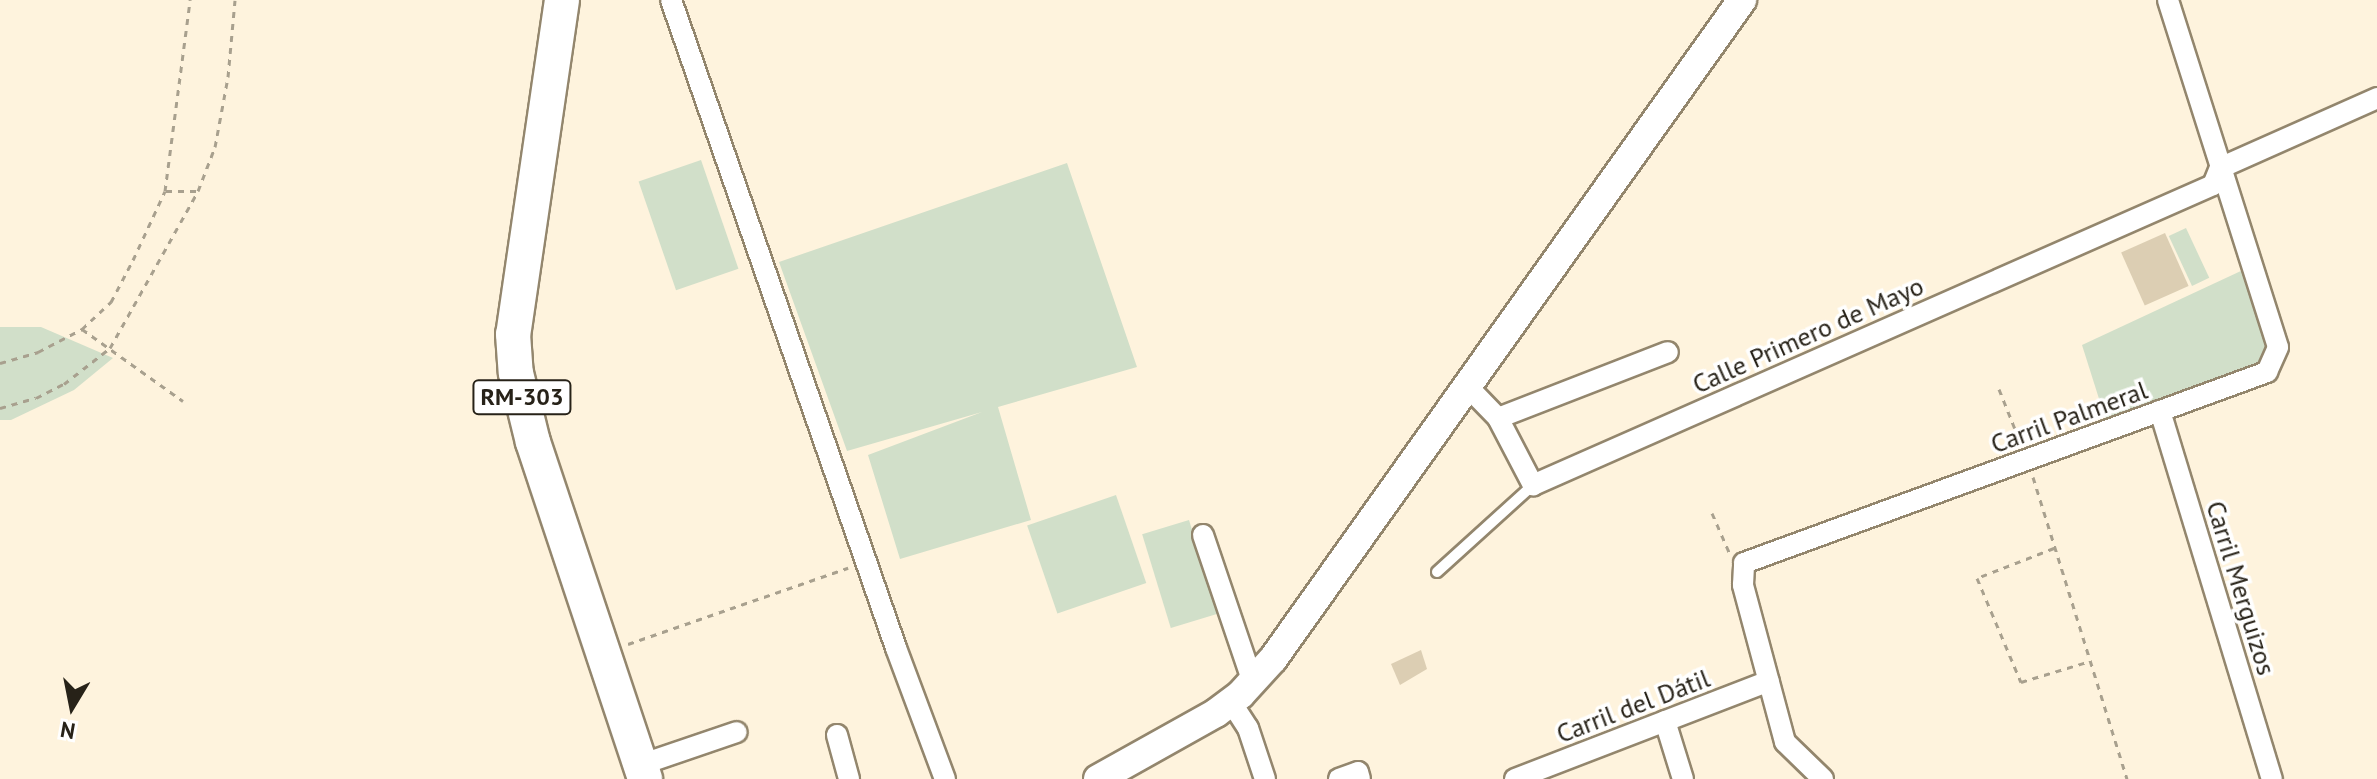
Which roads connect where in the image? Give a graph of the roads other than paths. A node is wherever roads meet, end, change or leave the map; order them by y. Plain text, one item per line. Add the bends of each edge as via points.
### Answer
1 (562, 0) edge
2 (671, 0) edge
3 (1742, 0) edge
4 (2168, 0) edge
5 (2377, 98) edge
6 (2216, 176) junction
7 (1668, 352) dead end
8 (1468, 387) junction
9 (2160, 411) junction
10 (1498, 418) junction
11 (1533, 485) junction
12 (1203, 535) dead end
13 (1437, 572) dead end
14 (1769, 681) junction
15 (1253, 683) junction
16 (1231, 702) junction
17 (1665, 721) junction
18 (737, 732) dead end
19 (837, 735) dead end
20 (642, 772) edge
21 (849, 779) edge
22 (945, 779) edge
23 (1098, 779) edge
24 (1265, 779) edge
25 (1339, 779) edge
26 (1360, 779) edge
27 (1515, 779) edge
28 (1683, 779) edge
29 (1823, 779) edge
30 (2272, 779) edge

1 - 20 highway, RM-303 via 513,334 516,373 533,442
2 - 22 street
3 - 8 main road
4 - 6 street, Carril Palmeral
5 - 6 street, Calle Primero de Mayo
6 - 9 street, Carril Palmeral via 2278,347 2267,372
6 - 11 street, Calle Primero de Mayo
7 - 10 street
8 - 10 street
8 - 15 main road
9 - 14 street, Carril Palmeral via 1744,563 1743,585
9 - 30 street, Carril Merguizos
10 - 11 street
11 - 13 lane
12 - 15 street
14 - 17 street, Carril del Dátil
14 - 29 street via 1785,742
15 - 16 main road
16 - 23 main road
16 - 24 street via 1248,728
17 - 27 street, Carril del Dátil
17 - 28 street
18 - 20 street
19 - 21 street
25 - 26 street via 1358,772

